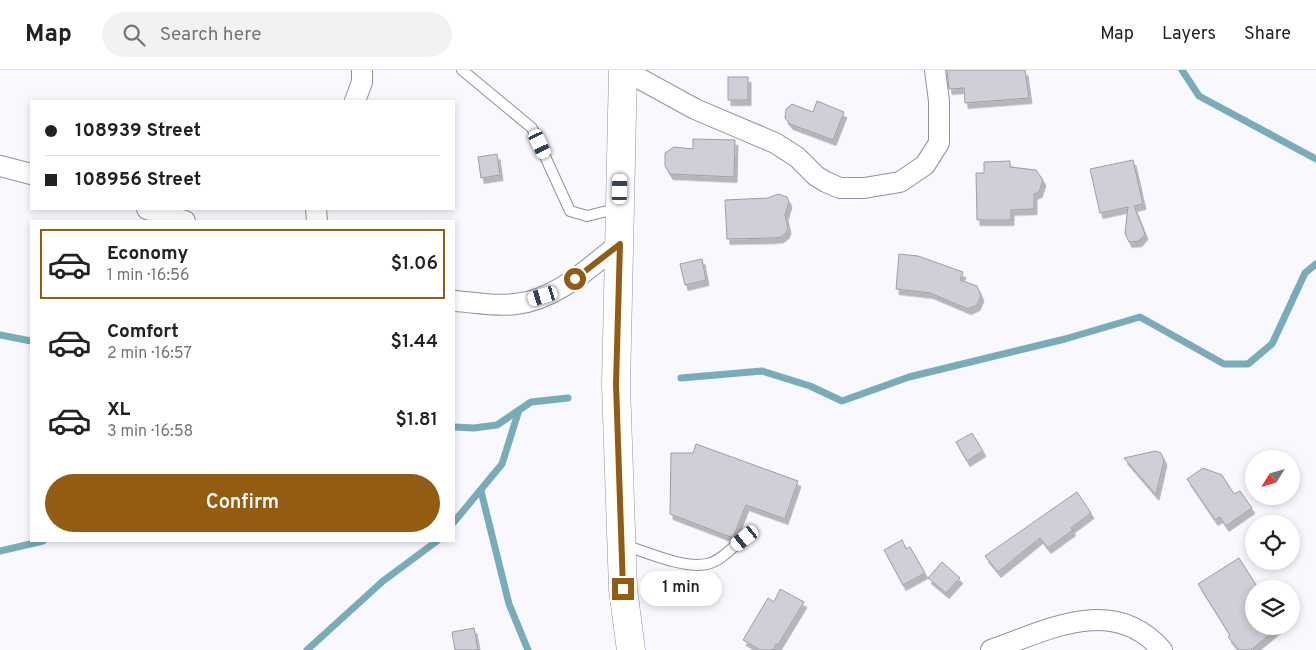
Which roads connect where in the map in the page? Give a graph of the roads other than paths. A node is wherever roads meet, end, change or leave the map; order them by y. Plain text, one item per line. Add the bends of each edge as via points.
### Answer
1 (362, 70) edge
2 (462, 70) edge
3 (624, 70) edge
4 (935, 70) edge
5 (355, 100) edge
6 (0, 166) edge
7 (30, 174) edge
8 (620, 207) junction
9 (150, 210) edge
10 (182, 220) edge
11 (620, 244) junction
12 (455, 301) edge
13 (745, 538) dead end
14 (620, 544) junction
15 (631, 650) edge
16 (991, 650) edge
17 (1162, 650) edge

1 - 5 street via 362,82
2 - 8 lane via 532,128 570,211 587,216
3 - 4 street via 695,109 775,143 797,157 816,176 840,188 900,182 925,164 939,143
3 - 8 street
6 - 7 street
8 - 11 street
9 - 10 street
11 - 12 street via 575,279 543,296 516,304
11 - 14 street via 616,384
13 - 14 lane via 718,560 692,565
14 - 15 street
16 - 17 street via 1078,620 1115,621 1146,634

